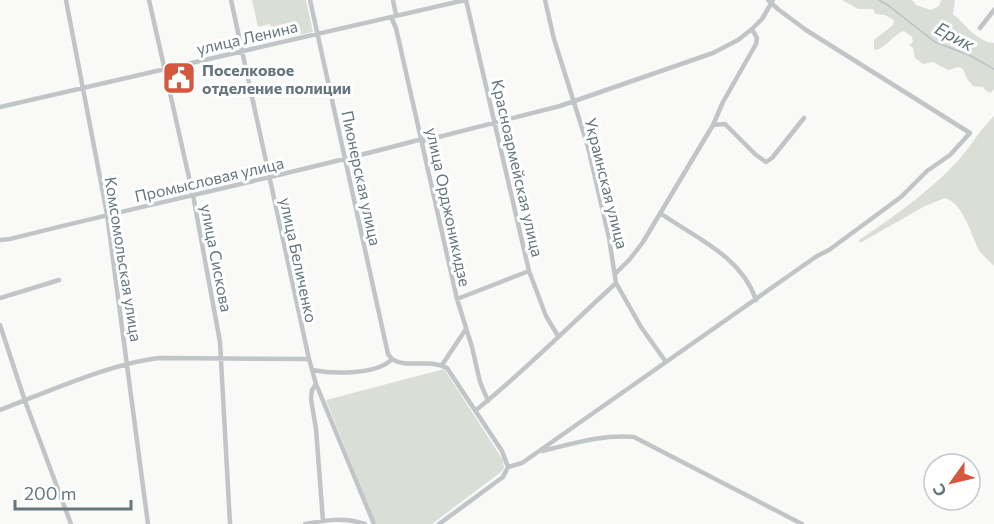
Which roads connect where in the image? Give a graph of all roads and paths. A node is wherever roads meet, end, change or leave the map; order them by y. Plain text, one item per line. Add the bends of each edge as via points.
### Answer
1 (66, 0) edge
2 (149, 0) edge
3 (231, 0) edge
4 (310, 0) edge
5 (393, 0) edge
6 (465, 0) edge
7 (545, 0) edge
8 (771, 1) edge
9 (994, 10) edge
10 (394, 16) junction
11 (980, 28) dead end
12 (752, 29) junction
13 (318, 33) junction
14 (241, 51) junction
15 (164, 69) junction
16 (84, 87) junction
17 (573, 100) junction
18 (0, 107) edge
19 (718, 112) junction
20 (804, 118) dead end
21 (496, 123) junction
22 (725, 124) junction
23 (713, 125) junction
24 (422, 140) junction
25 (346, 159) junction
26 (269, 178) junction
27 (193, 195) junction
28 (660, 213) junction
29 (107, 214) junction
30 (0, 240) edge
31 (529, 271) junction
32 (616, 273) junction
33 (59, 280) dead end
34 (616, 283) junction
35 (0, 298) edge
36 (457, 299) junction
37 (756, 300) junction
38 (0, 325) edge
39 (466, 329) junction
40 (558, 336) junction
41 (222, 359) junction
42 (309, 359) junction
43 (392, 359) junction
44 (666, 362) junction
45 (128, 364) junction
46 (442, 365) junction
47 (312, 370) junction
48 (316, 384) junction
49 (25, 400) junction
50 (488, 401) junction
51 (0, 410) edge
52 (476, 410) junction
53 (539, 451) junction
54 (508, 467) junction
55 (322, 521) junction
56 (71, 524) edge
57 (148, 524) edge
58 (230, 524) edge
59 (305, 524) edge
60 (365, 524) edge
61 (374, 524) edge
62 (439, 524) edge
63 (802, 524) edge

1 - 16 street, Комсомольская улица
2 - 15 street, улица Сискова
3 - 14 street, улица Беличенко
4 - 13 street, Пионерская улица
5 - 10 street, улица Орджоникидзе
6 - 10 street, улица Ленина
6 - 21 street, Красноармейская улица
7 - 17 street, Украинская улица
8 - 12 street, Промысловая улица
8 - 37 street via 806,30 970,133 901,197
9 - 11 street
10 - 13 street, улица Ленина
10 - 24 street, улица Орджоникидзе
12 - 17 street, Промысловая улица via 713,53
12 - 19 street via 756,45
13 - 14 street, улица Ленина
13 - 25 street, Пионерская улица
14 - 15 street, улица Ленина
14 - 26 street, улица Беличенко
15 - 16 street, улица Ленина
15 - 27 street, улица Сискова
16 - 18 street, улица Ленина
16 - 29 street, Комсомольская улица
17 - 21 street, Промысловая улица
17 - 32 street, Украинская улица via 588,147
19 - 22 street
19 - 23 street
20 - 22 street via 766,162
21 - 24 street, Промысловая улица
21 - 31 street, Красноармейская улица
22 - 23 street
23 - 28 street
24 - 25 street, Промысловая улица
24 - 36 street, улица Орджоникидзе
25 - 26 street, Промысловая улица
25 - 43 street, Пионерская улица
26 - 27 street, Промысловая улица
26 - 42 street, улица Беличенко
27 - 29 street, Промысловая улица
27 - 41 street, улица Сискова
28 - 32 street via 630,260
28 - 37 street via 718,249 751,287
29 - 30 street, Промысловая улица
29 - 45 street, Комсомольская улица
31 - 36 street
31 - 40 street, Красноармейская улица
32 - 34 street, Украинская улица
33 - 35 street
34 - 40 street
34 - 44 street, Украинская улица
36 - 39 street, улица Орджоникидзе
37 - 44 street
38 - 49 street
39 - 46 street
39 - 50 street, улица Орджоникидзе
40 - 50 street
41 - 42 street
41 - 45 street via 159,358
41 - 58 street, улица Сискова
42 - 47 street, улица Беличенко
43 - 46 street via 400,363
43 - 47 street via 374,369
44 - 53 street
45 - 49 street
45 - 57 street, Комсомольская улица
46 - 52 street via 452,373
47 - 48 street, улица Беличенко
48 - 55 street, улица Беличенко via 311,399
48 - 61 street, улица Беличенко
49 - 51 street
49 - 56 street
50 - 52 street
52 - 54 street
53 - 54 street
53 - 63 street via 598,438 634,437
54 - 62 street via 503,477
55 - 59 street
55 - 60 street via 345,519

